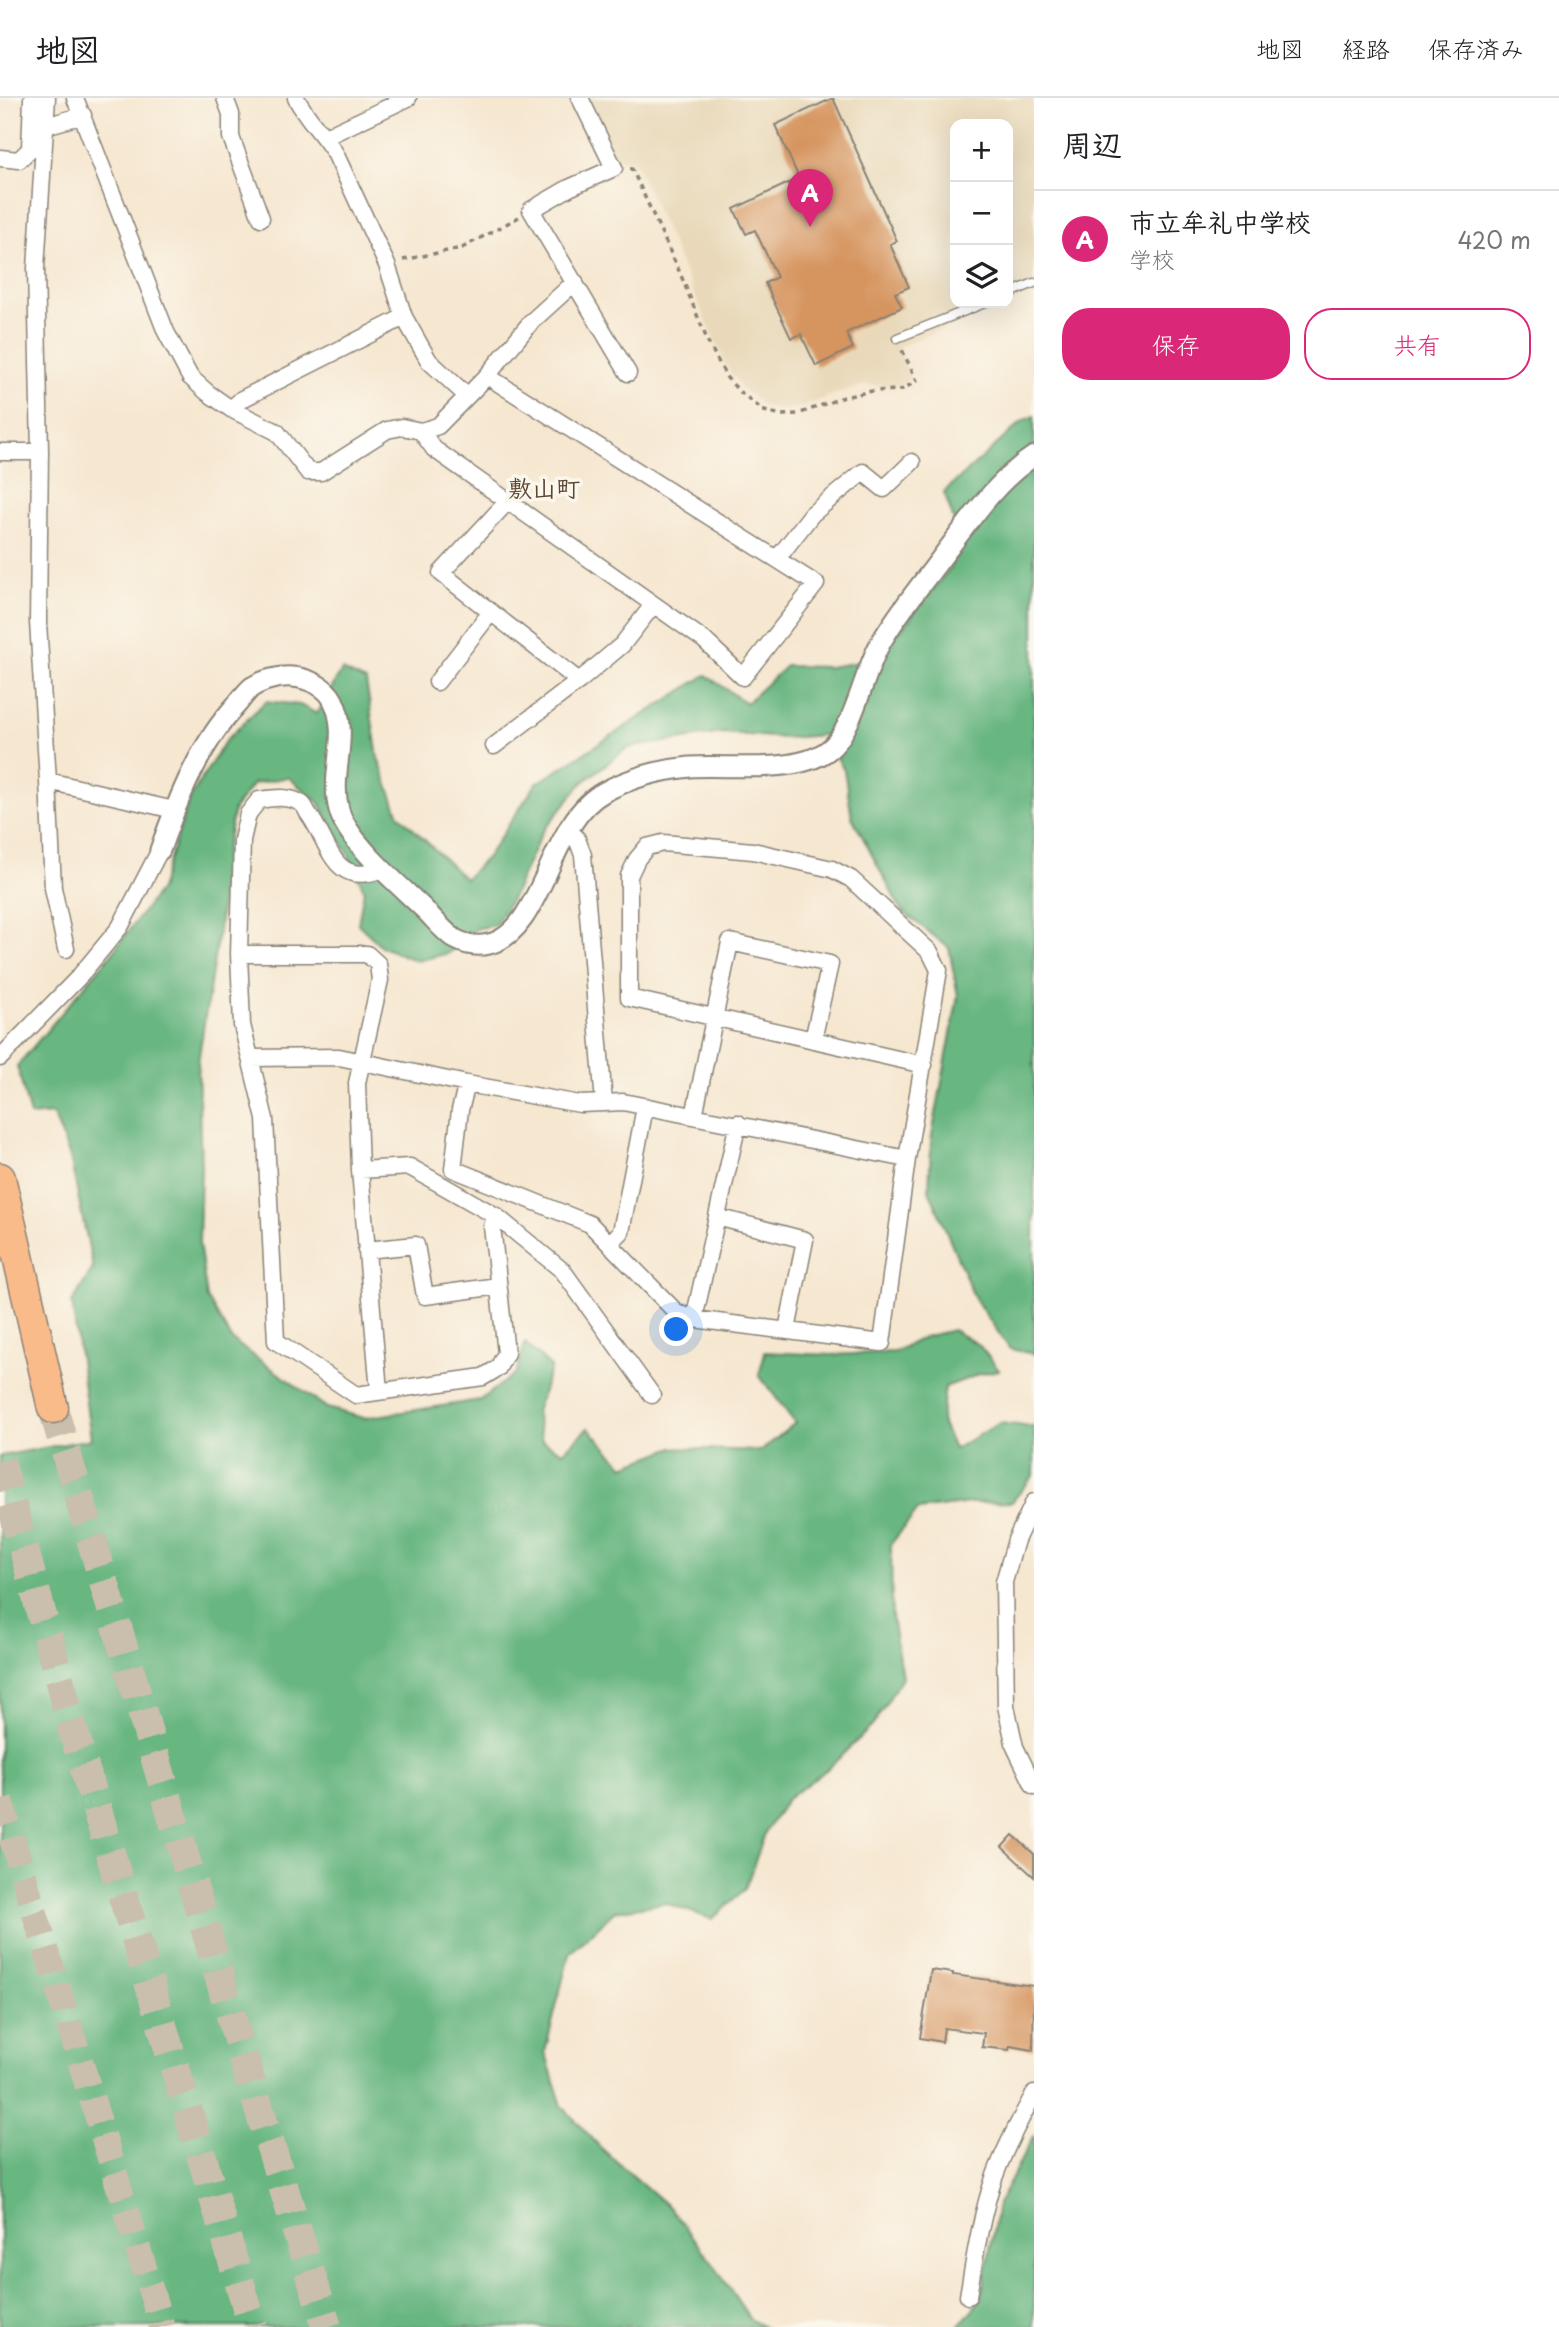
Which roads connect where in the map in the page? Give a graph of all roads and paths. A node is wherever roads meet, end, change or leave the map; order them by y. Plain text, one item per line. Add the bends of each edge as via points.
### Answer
1 (32, 98) edge
2 (47, 98) edge
3 (75, 98) edge
4 (225, 98) edge
5 (296, 98) edge
6 (408, 98) edge
7 (580, 98) edge
8 (83, 115) junction
9 (38, 125) junction
10 (325, 137) junction
11 (0, 158) edge
12 (614, 168) junction
13 (531, 210) junction
14 (261, 218) dead end
15 (387, 265) junction
16 (575, 282) junction
17 (1034, 283) edge
18 (1013, 292) edge
19 (972, 308) edge
20 (404, 317) junction
21 (897, 338) joint
22 (628, 373) dead end
23 (487, 376) junction
24 (467, 396) junction
25 (231, 408) junction
26 (421, 431) junction
27 (0, 452) edge
28 (40, 452) junction
29 (1034, 456) edge
30 (912, 462) dead end
31 (507, 502) junction
32 (777, 559) junction
33 (653, 605) junction
34 (491, 612) junction
35 (579, 681) junction
36 (437, 682) dead end
37 (494, 746) dead end
38 (48, 781) junction
39 (174, 810) junction
40 (567, 828) junction
41 (160, 850) joint
42 (383, 869) junction
43 (66, 949) dead end
44 (239, 954) junction
45 (713, 1017) junction
46 (813, 1040) junction
47 (1, 1058) edge
48 (251, 1059) junction
49 (362, 1063) junction
50 (924, 1065) junction
51 (467, 1084) junction
52 (604, 1102) junction
53 (645, 1107) junction
54 (694, 1116) junction
55 (738, 1124) junction
56 (907, 1160) junction
57 (360, 1170) junction
58 (0, 1178) edge
59 (496, 1216) junction
60 (717, 1217) junction
61 (610, 1243) junction
62 (366, 1250) junction
63 (498, 1286) junction
64 (694, 1319) junction
65 (787, 1330) junction
66 (379, 1391) junction
67 (652, 1395) dead end
68 (53, 1408) tunnel mouth
69 (1034, 1502) edge
70 (1034, 1786) edge
71 (1034, 2094) edge
72 (968, 2296) dead end

1 - 9 street
2 - 9 street
3 - 8 street
4 - 14 street via 231,136
5 - 10 street
6 - 10 street
7 - 12 street
8 - 9 street
8 - 25 street via 166,331 190,377
9 - 11 street via 30,149 19,160
9 - 28 street
10 - 15 street
12 - 13 street
12 - 21 path via 632,169 727,377 764,411 798,414 844,397 901,390 917,381
13 - 15 path via 462,248
13 - 16 street
15 - 20 street
16 - 22 street
16 - 23 street via 531,322
17 - 18 lane
19 - 21 lane
20 - 24 street via 429,361
20 - 25 street
23 - 24 street
23 - 32 street
24 - 26 street via 438,426
25 - 26 street via 277,432 308,472 321,472 387,430
26 - 31 street via 434,449
27 - 28 street
28 - 38 street via 38,622
29 - 40 street via 1014,468 991,494 905,606 878,646 833,746 806,762 656,772 597,796
30 - 32 street via 884,489 863,472 812,514
31 - 33 street
31 - 34 street via 441,573
32 - 33 street via 816,584 743,677 704,640
33 - 35 street via 622,645
34 - 35 street
34 - 36 street
35 - 37 street
38 - 39 street
38 - 43 street via 53,888
39 - 41 street
39 - 42 street via 201,756 229,713 253,687 281,676 306,678 331,696 340,718 335,785 340,813 351,834
40 - 42 street via 529,908 511,932 477,947 454,938
40 - 52 street via 583,855
41 - 47 street via 120,927
42 - 44 street via 368,875 350,874 332,860 302,804 281,797 259,800 248,814 242,839
44 - 48 street via 242,1025
44 - 49 street via 367,954 378,964 380,980
45 - 46 street
45 - 46 street via 730,942 830,964
45 - 50 street via 629,998 629,876 647,847 663,843 753,851 832,869 851,879 930,952 939,970
45 - 54 street
46 - 50 street
48 - 49 street via 339,1057
48 - 66 street via 265,1119 276,1341 356,1395
49 - 51 street
49 - 57 street via 357,1083
50 - 56 street
51 - 52 street via 580,1104
51 - 61 street via 453,1169 590,1224
52 - 53 street
53 - 54 street
53 - 61 street via 621,1232
54 - 55 street
55 - 56 street
55 - 60 street
56 - 65 street via 882,1343
57 - 59 street via 410,1167
57 - 62 street
58 - 68 highway
59 - 63 street via 492,1226
59 - 67 street via 563,1271
60 - 64 street
60 - 65 street via 805,1240
61 - 64 street via 677,1313
62 - 63 street via 416,1245 425,1296
62 - 66 street
63 - 66 street via 506,1353 498,1368 483,1377
64 - 65 street
69 - 70 street via 1016,1540 1004,1582 1006,1706 1015,1746
71 - 72 street via 994,2179

